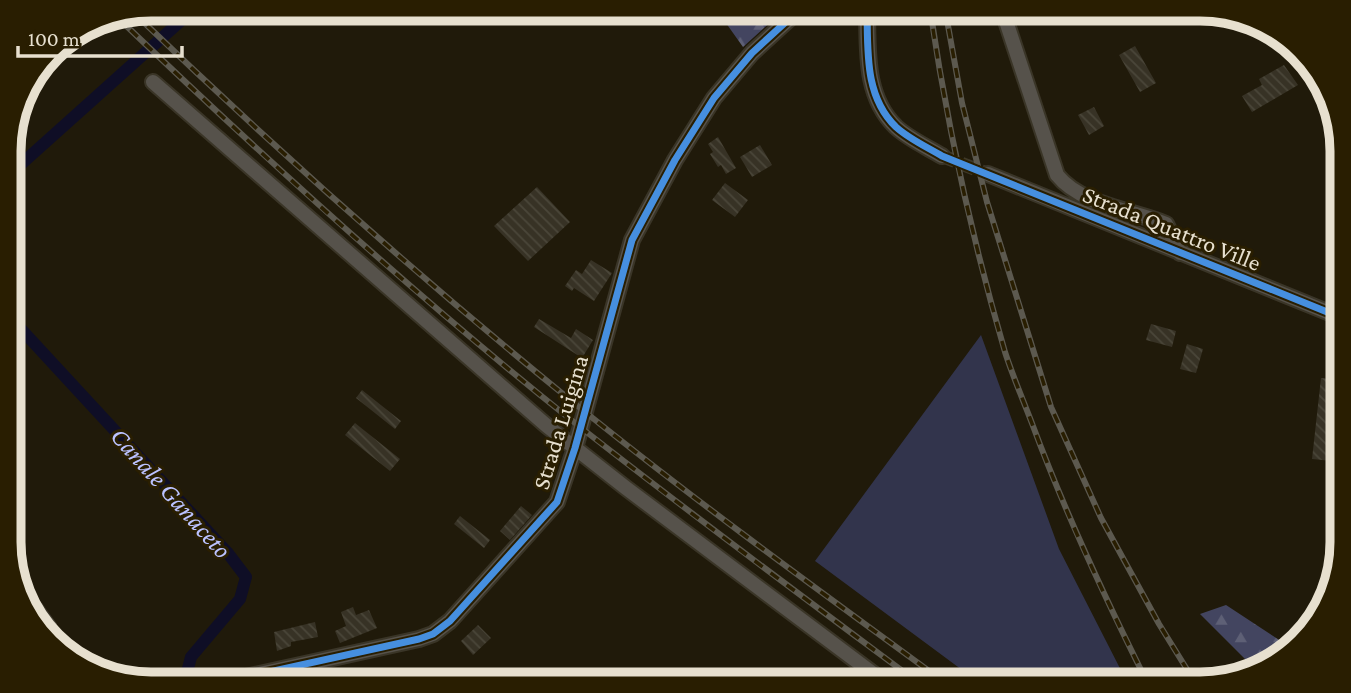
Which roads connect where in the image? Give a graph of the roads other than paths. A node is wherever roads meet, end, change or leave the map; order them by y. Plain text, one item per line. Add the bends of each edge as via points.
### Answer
1 (787, 21) edge
2 (867, 21) edge
3 (1006, 21) edge
4 (153, 82) dead end
5 (942, 156) tunnel mouth
6 (988, 174) tunnel mouth
7 (1180, 253) junction
8 (1330, 313) edge
9 (575, 448) junction
10 (269, 672) edge
11 (871, 672) edge

1 - 9 street, Strada Luigina via 752,53 715,98 632,240
2 - 5 street via 868,71 877,100 895,126
3 - 7 street, Strada Quattro Ville via 1057,175 1073,190 1166,224
4 - 9 street
6 - 7 street, Strada Quattro Ville
7 - 8 street, Strada Quattro Ville
9 - 10 street, Strada Luigina via 557,502 433,634
9 - 11 street

